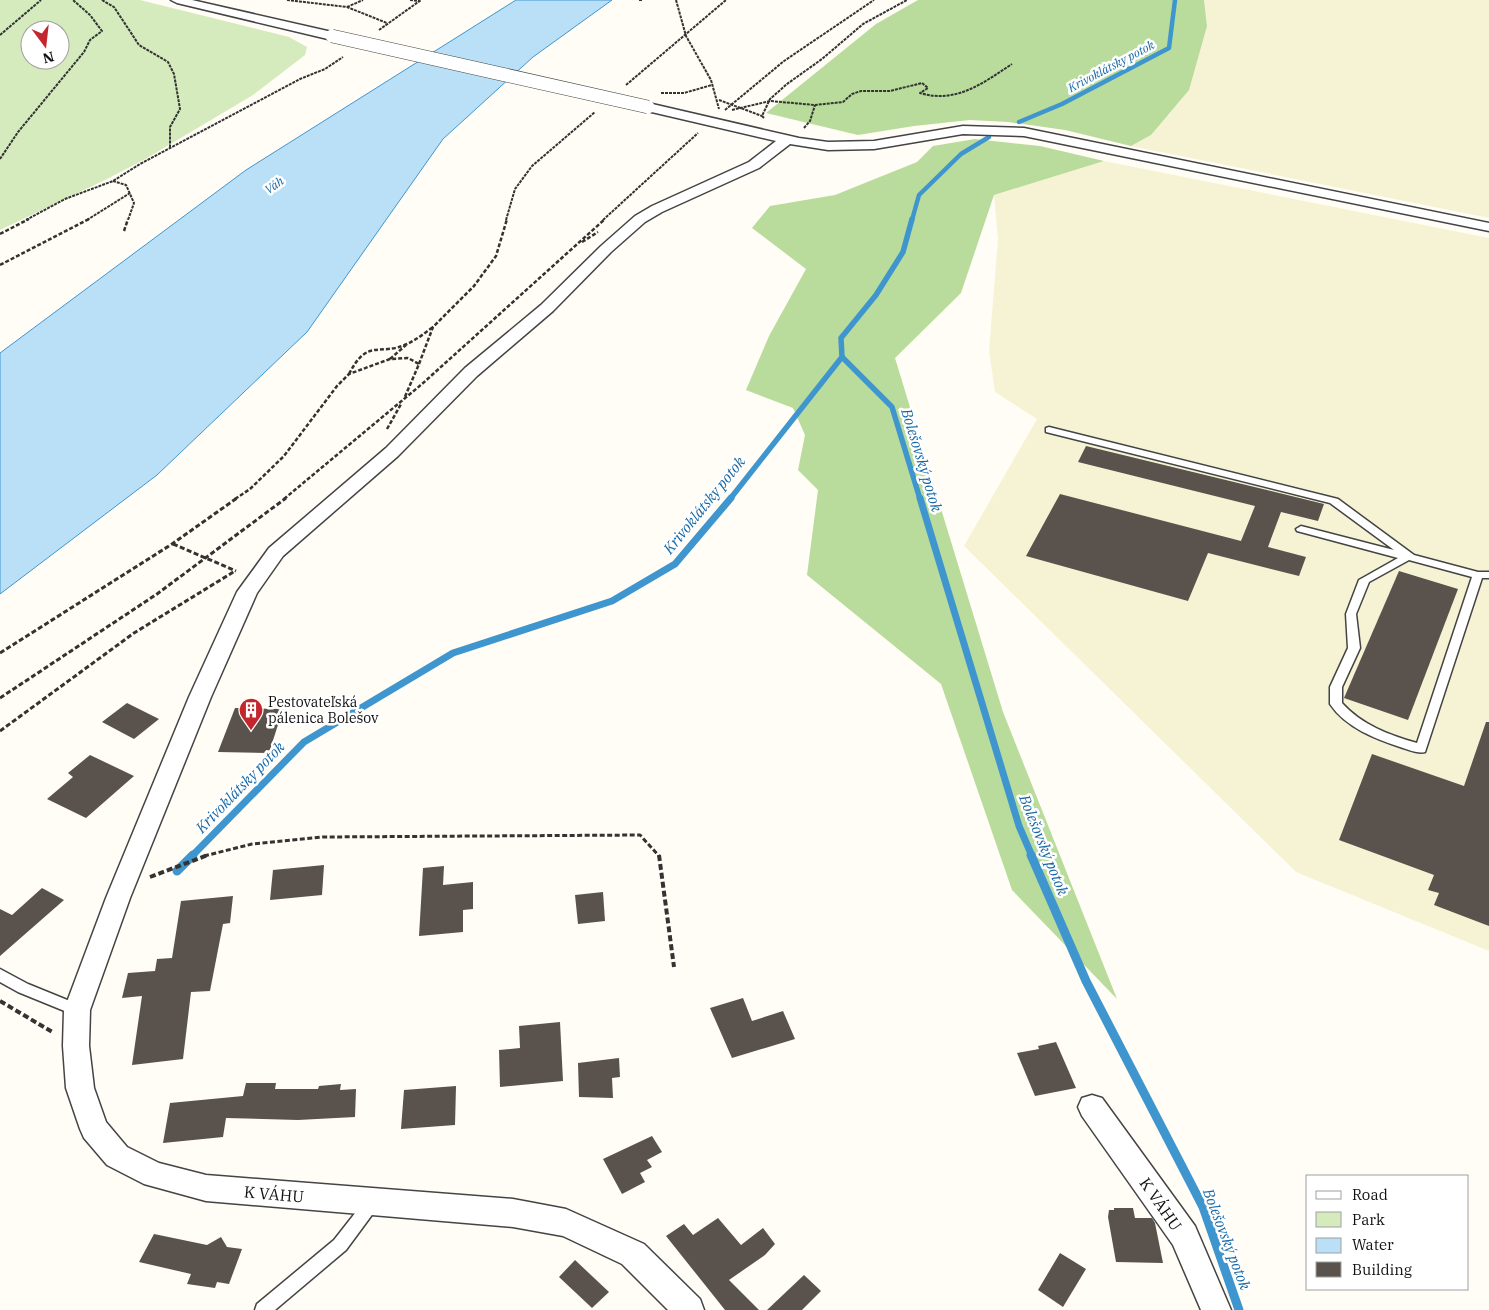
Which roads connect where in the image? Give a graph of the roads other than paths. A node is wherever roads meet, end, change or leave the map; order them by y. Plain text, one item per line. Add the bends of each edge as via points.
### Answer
1 (177, 0) edge
2 (786, 140) junction
3 (1489, 227) edge
4 (1049, 430) dead end
5 (1301, 529) dead end
6 (1409, 556) junction
7 (1484, 575) edge
8 (0, 975) edge
9 (77, 1010) junction
10 (1092, 1106) dead end
11 (372, 1202) junction
12 (263, 1310) edge
13 (689, 1310) edge
14 (1216, 1310) edge

1 - 2 street, bridge
2 - 3 street via 855,146 963,130 1024,132
2 - 9 street, K VÁHU via 754,165 640,219 547,308 471,372 392,452 283,546 247,592 121,892
4 - 6 lane via 1334,501
5 - 6 lane
6 - 7 lane
6 - 7 lane via 1364,580 1351,614 1354,648 1336,687 1336,704 1348,718 1374,734 1421,749
8 - 9 lane
9 - 11 street, K VÁHU via 80,1088 94,1129 117,1156 154,1175 206,1188
10 - 14 street, K VÁHU via 1184,1236
11 - 12 lane via 340,1245
11 - 13 street, K VÁHU via 513,1213 566,1223 633,1254

